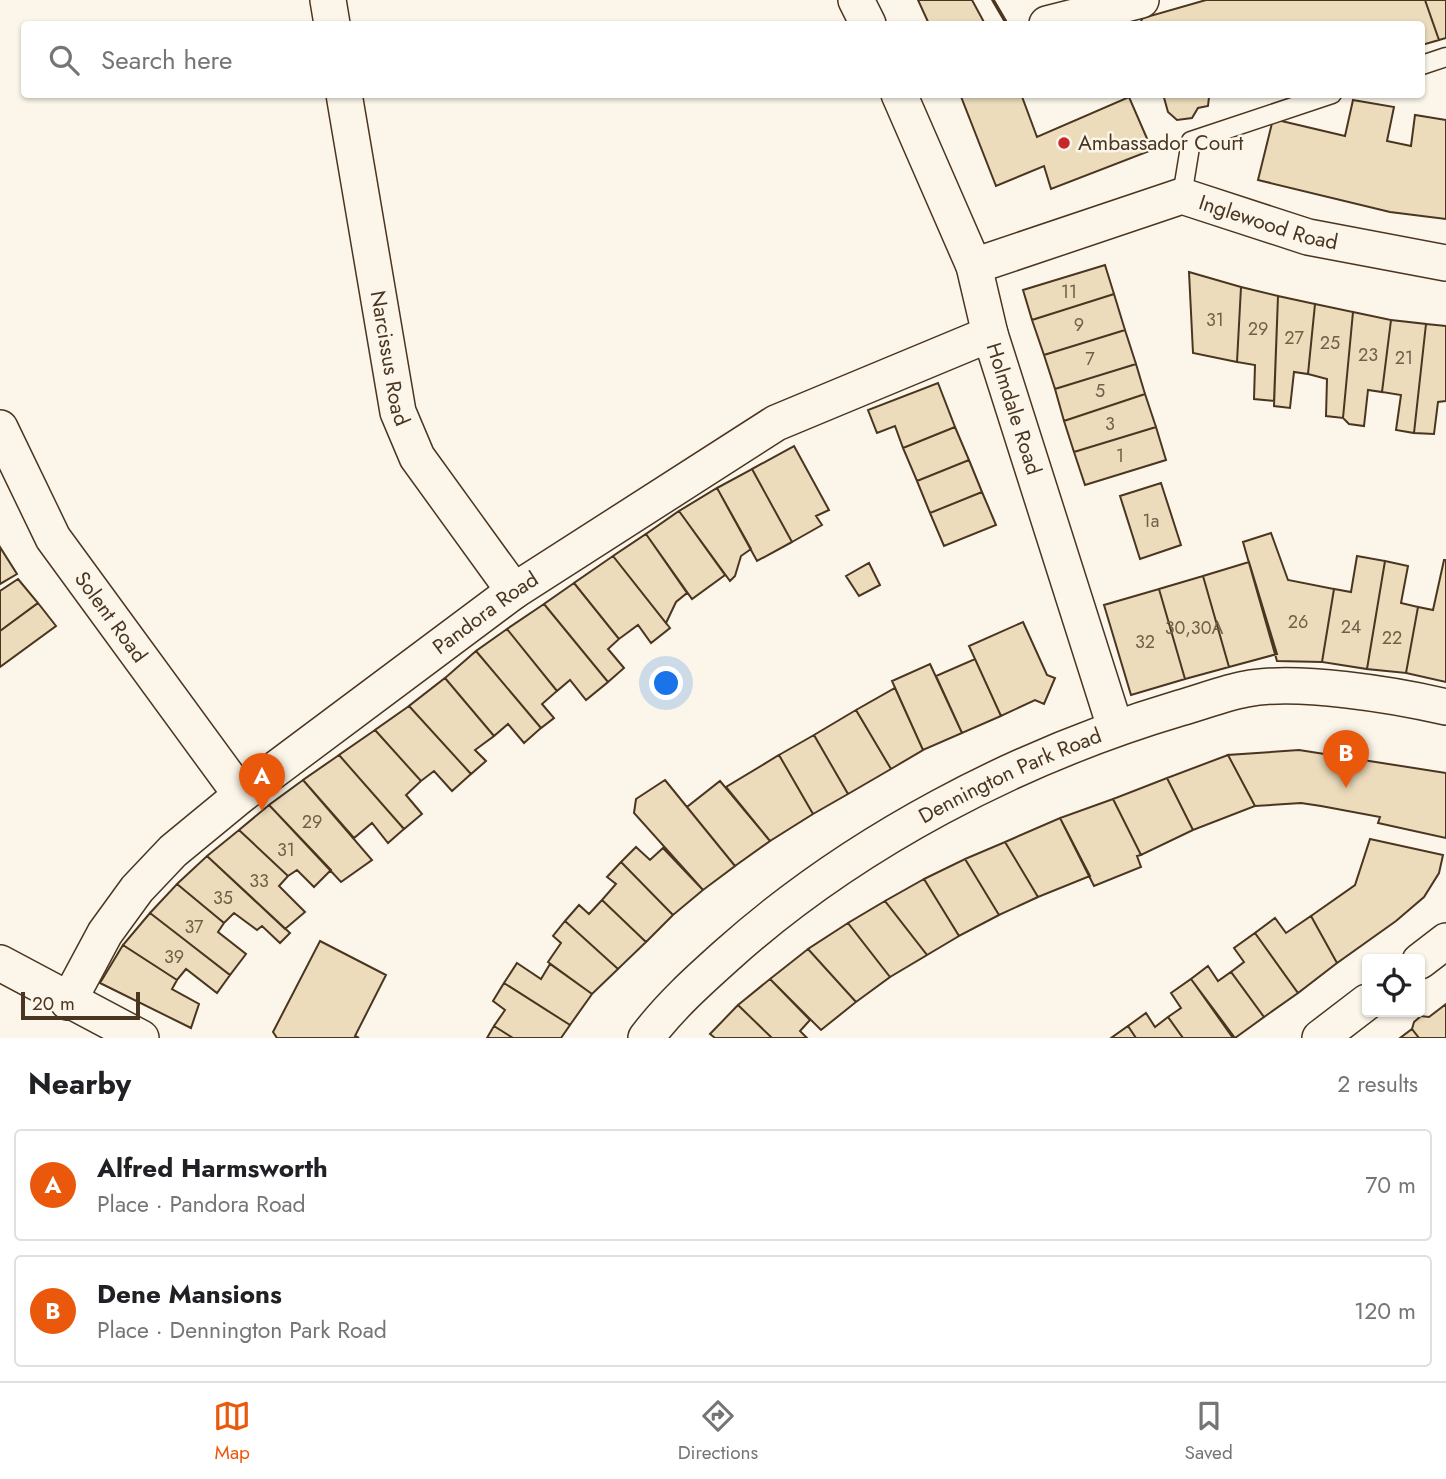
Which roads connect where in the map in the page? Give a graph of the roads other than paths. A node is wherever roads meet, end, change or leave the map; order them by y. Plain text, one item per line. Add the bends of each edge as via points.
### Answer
1 (328, 0) edge
2 (856, 0) edge
3 (1141, 0) edge
4 (332, 21) edge
5 (866, 21) edge
6 (1059, 21) edge
7 (1446, 57) edge
8 (1425, 64) edge
9 (345, 98) edge
10 (901, 98) edge
11 (1320, 98) edge
12 (1182, 196) junction
13 (1446, 263) edge
14 (974, 266) junction
15 (990, 334) junction
16 (0, 428) edge
17 (514, 591) junction
18 (1446, 708) edge
19 (1115, 727) junction
20 (242, 795) junction
21 (1446, 941) edge
22 (1425, 957) edge
23 (0, 963) edge
24 (68, 1002) junction
25 (1362, 1006) edge
26 (141, 1038) edge
27 (646, 1038) edge
28 (1320, 1038) edge

1 - 4 street
2 - 5 street
3 - 6 street
7 - 8 lane
9 - 17 street, Narcissus Road via 398,412 417,457
10 - 14 street, Holmdale Road
11 - 12 lane via 1191,141
12 - 13 street, Inglewood Road via 1308,237
12 - 14 street, Inglewood Road
14 - 15 street, Holmdale Road
15 - 17 street, Pandora Road via 776,424
15 - 19 street, Holmdale Road
16 - 20 street, Solent Road via 54,538
17 - 20 street, Pandora Road
18 - 19 street, Dennington Park Road via 1302,685 1247,688
19 - 27 street, Dennington Park Road via 1054,752 885,837 772,915 670,1007
20 - 24 street, Pandora Road via 173,851 136,889 105,933
21 - 22 street
23 - 24 street
24 - 26 street
25 - 28 street

